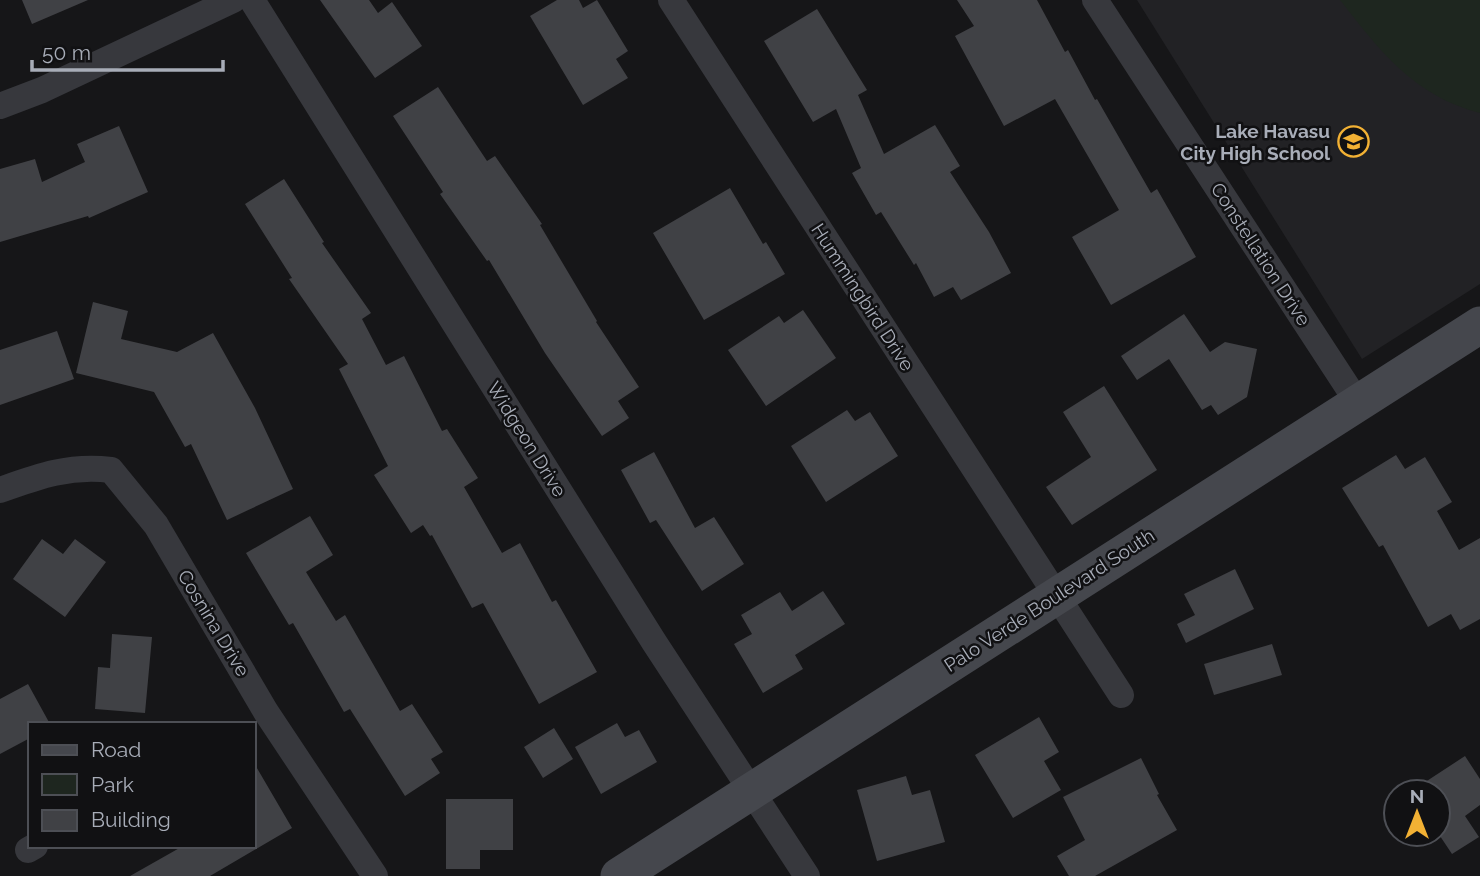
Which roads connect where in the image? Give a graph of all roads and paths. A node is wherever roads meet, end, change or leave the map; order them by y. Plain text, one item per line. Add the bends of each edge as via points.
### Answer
1 (233, 0) edge
2 (252, 0) edge
3 (671, 0) edge
4 (1095, 0) edge
5 (0, 106) edge
6 (1480, 324) edge
7 (1358, 403) junction
8 (0, 490) edge
9 (1055, 595) junction
10 (1121, 695) dead end
11 (256, 718) edge
12 (752, 792) junction
13 (375, 876) edge
14 (619, 876) edge
15 (807, 876) edge

1 - 5 street
2 - 12 street, Widgeon Drive
3 - 9 street, Hummingbird Drive
4 - 7 street, Constellation Drive
6 - 7 main road, Palo Verde Boulevard South
7 - 9 main road, Palo Verde Boulevard South
8 - 11 street, Cosnina Drive via 84,467 111,470 156,526
9 - 10 street, Hummingbird Drive
9 - 12 main road, Palo Verde Boulevard South
11 - 13 street, Cosnina Drive
12 - 14 main road, Palo Verde Boulevard South
12 - 15 street, Widgeon Drive

